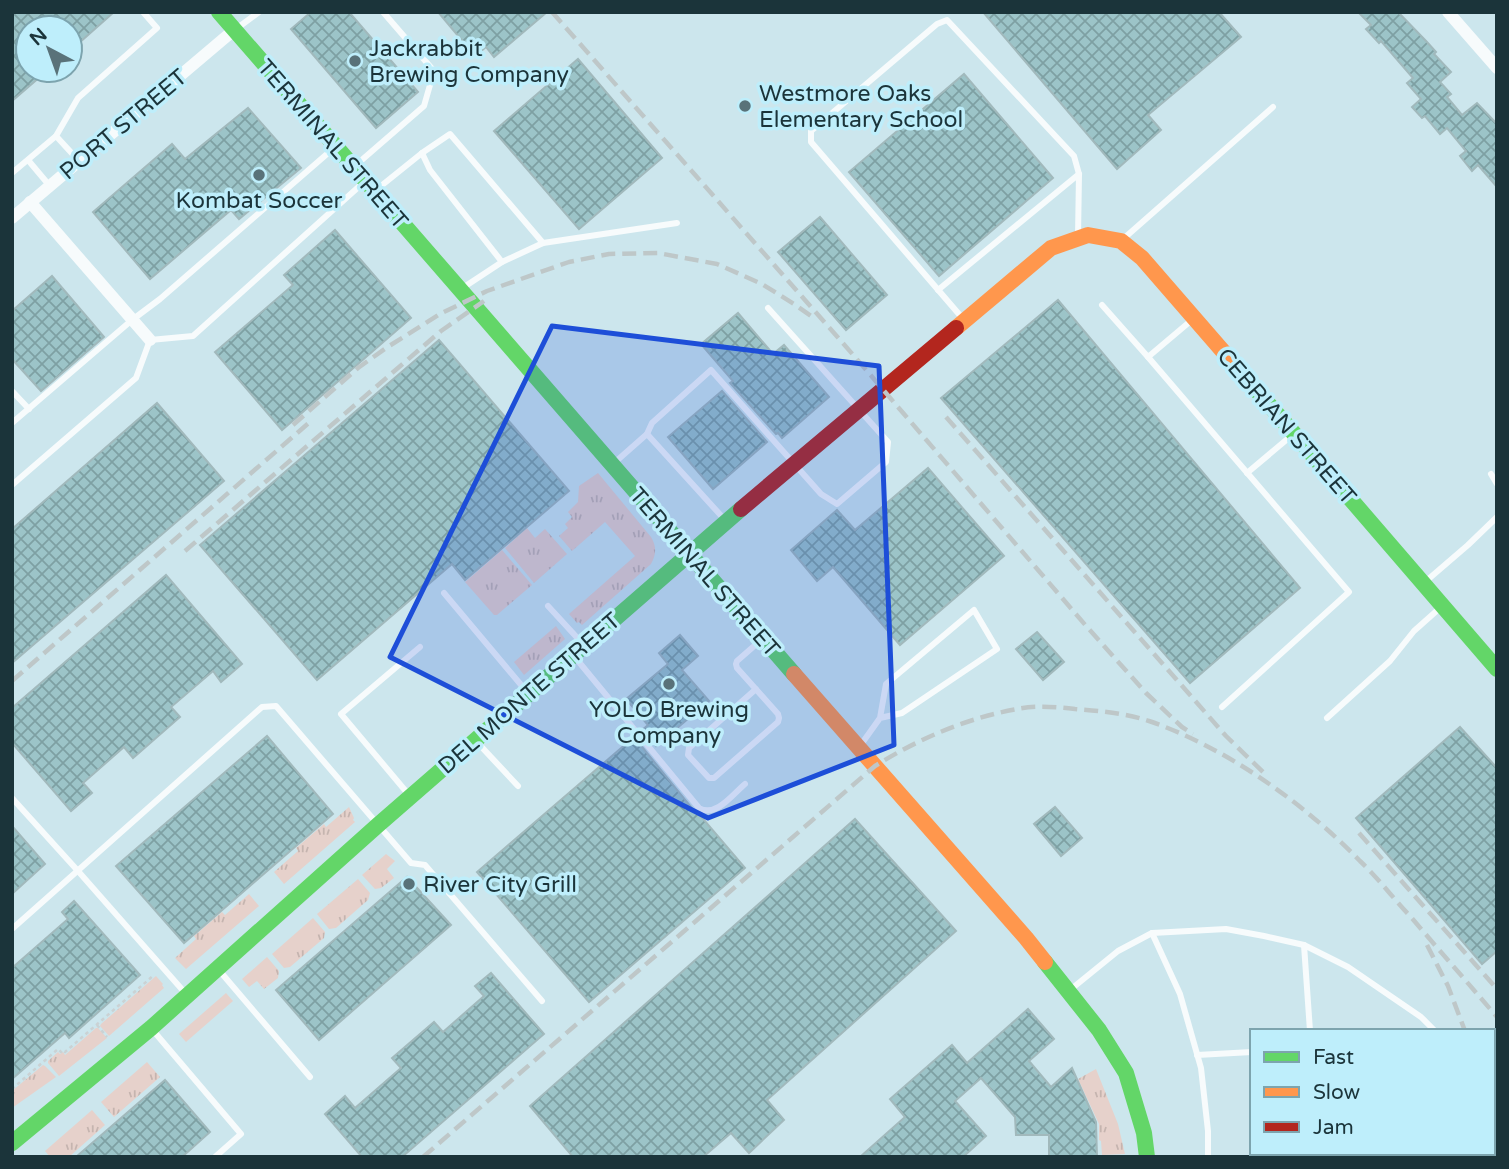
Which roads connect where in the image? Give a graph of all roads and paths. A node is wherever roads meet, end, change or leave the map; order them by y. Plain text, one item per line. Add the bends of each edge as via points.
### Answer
1 (143, 12) edge
2 (219, 12) edge
3 (259, 12) edge
4 (383, 12) edge
5 (1448, 12) edge
6 (234, 30) junction
7 (1495, 62) edge
8 (1273, 107) dead end
9 (57, 136) junction
10 (335, 147) junction
11 (422, 153) junction
12 (28, 160) junction
13 (78, 160) junction
14 (354, 167) junction
15 (12, 173) edge
16 (1079, 174) junction
17 (50, 186) junction
18 (370, 186) junction
19 (30, 202) junction
20 (12, 218) edge
21 (677, 223) dead end
22 (1078, 239) junction
23 (1121, 242) junction
24 (543, 243) junction
25 (1051, 248) joint
26 (502, 262) junction
27 (460, 290) junction
28 (938, 290) junction
29 (1102, 305) dead end
30 (768, 308) dead end
31 (1194, 318) junction
32 (132, 320) junction
33 (965, 320) junction
34 (150, 340) junction
35 (1148, 357) junction
36 (12, 391) edge
37 (29, 409) junction
38 (860, 409) junction
39 (12, 423) edge
40 (1294, 434) junction
41 (647, 435) junction
42 (794, 464) junction
43 (611, 465) junction
44 (1247, 473) junction
45 (1491, 474) dead end
46 (1497, 484) edge
47 (12, 485) edge
48 (1497, 517) edge
49 (726, 521) junction
50 (688, 554) junction
51 (1423, 584) junction
52 (444, 593) dead end
53 (1442, 605) junction
54 (548, 606) dead end
55 (763, 639) junction
56 (421, 647) dead end
57 (578, 650) junction
58 (1497, 669) edge
59 (756, 689) junction
60 (529, 693) junction
61 (1222, 707) dead end
62 (880, 718) junction
63 (1326, 718) dead end
64 (475, 740) junction
65 (859, 748) junction
66 (745, 784) dead end
67 (517, 786) dead end
68 (411, 797) junction
69 (12, 798) edge
70 (378, 825) junction
71 (78, 870) junction
72 (12, 929) edge
73 (1152, 933) junction
74 (1304, 946) junction
75 (217, 968) junction
76 (155, 975) dead end
77 (1069, 992) junction
78 (187, 995) junction
79 (542, 1001) dead end
80 (97, 1025) junction
81 (151, 1028) junction
82 (1310, 1029) edge
83 (1433, 1029) edge
84 (107, 1037) dead end
85 (1250, 1052) edge
86 (1197, 1055) junction
87 (310, 1077) dead end
88 (12, 1089) edge
89 (12, 1143) edge
90 (215, 1157) edge
91 (1147, 1157) edge
92 (1208, 1157) edge

1 - 9 lane via 157,28 78,98
2 - 6 street, TERMINAL STREET
3 - 6 lane
4 - 14 lane via 434,71 424,106
5 - 7 street
6 - 10 street, TERMINAL STREET
6 - 13 street, PORT STREET
8 - 23 lane
9 - 12 lane
9 - 13 lane
10 - 14 street, TERMINAL STREET
10 - 32 lane
11 - 18 lane
11 - 24 lane via 450,134
11 - 26 lane via 429,170
12 - 15 lane
12 - 17 lane
13 - 17 street, PORT STREET
14 - 18 street, TERMINAL STREET
16 - 22 lane
16 - 28 lane
16 - 28 lane via 1074,156 947,20 937,24 811,131 811,142
17 - 19 street, PORT STREET
18 - 27 street, TERMINAL STREET
18 - 34 lane via 193,336
19 - 20 street, PORT STREET
19 - 32 street
21 - 24 lane
22 - 23 street, CEBRIAN STREET via 1088,235
22 - 25 street, CEBRIAN STREET
23 - 31 street, CEBRIAN STREET via 1142,258
24 - 26 lane
25 - 33 street, DEL MONTE STREET
26 - 27 lane
27 - 43 street, TERMINAL STREET
28 - 33 lane
29 - 35 lane
30 - 38 lane
31 - 35 lane
31 - 40 street, CEBRIAN STREET
32 - 34 street
32 - 37 lane
33 - 38 street, DEL MONTE STREET
34 - 47 lane via 136,378
35 - 44 lane
36 - 37 lane
37 - 39 lane
38 - 42 street, DEL MONTE STREET
38 - 42 lane via 888,442 886,462 837,504 821,494
40 - 44 lane
40 - 51 street, CEBRIAN STREET
41 - 42 lane via 652,423 711,370
41 - 43 lane
41 - 49 lane
42 - 49 street, DEL MONTE STREET
43 - 50 street, TERMINAL STREET
44 - 61 lane via 1349,592
45 - 46 lane
48 - 51 lane
49 - 50 street, DEL MONTE STREET
50 - 55 street, TERMINAL STREET
50 - 57 street, DEL MONTE STREET
51 - 53 street, CEBRIAN STREET
52 - 60 lane
53 - 58 street, CEBRIAN STREET
53 - 63 lane via 1390,661
54 - 57 lane
55 - 59 lane via 736,664
55 - 65 street, TERMINAL STREET
56 - 68 lane via 341,714
57 - 60 street, DEL MONTE STREET
57 - 66 lane via 699,808 715,810
59 - 59 lane via 778,714 778,722 709,778 688,755 689,748
60 - 64 street, DEL MONTE STREET
62 - 62 lane via 902,713 996,649 974,610 886,684
62 - 65 lane
64 - 67 lane
64 - 68 street, DEL MONTE STREET
65 - 77 street, TERMINAL STREET
68 - 70 street, DEL MONTE STREET
69 - 71 lane
70 - 71 lane via 276,706 262,706
70 - 75 street, DEL MONTE STREET
70 - 79 lane via 411,863 425,865
71 - 72 lane
71 - 78 lane
73 - 74 lane via 1226,929
73 - 77 lane via 1118,951
73 - 86 lane via 1180,994
74 - 82 lane
74 - 83 lane via 1348,967
75 - 78 street, DEL MONTE STREET
75 - 87 lane
76 - 80 path
77 - 91 street, TERMINAL STREET via 1126,1073
78 - 81 street, DEL MONTE STREET
80 - 84 path
80 - 88 path via 65,1052 58,1049
81 - 89 street, DEL MONTE STREET
81 - 90 lane via 241,1134
85 - 86 lane
86 - 92 lane

